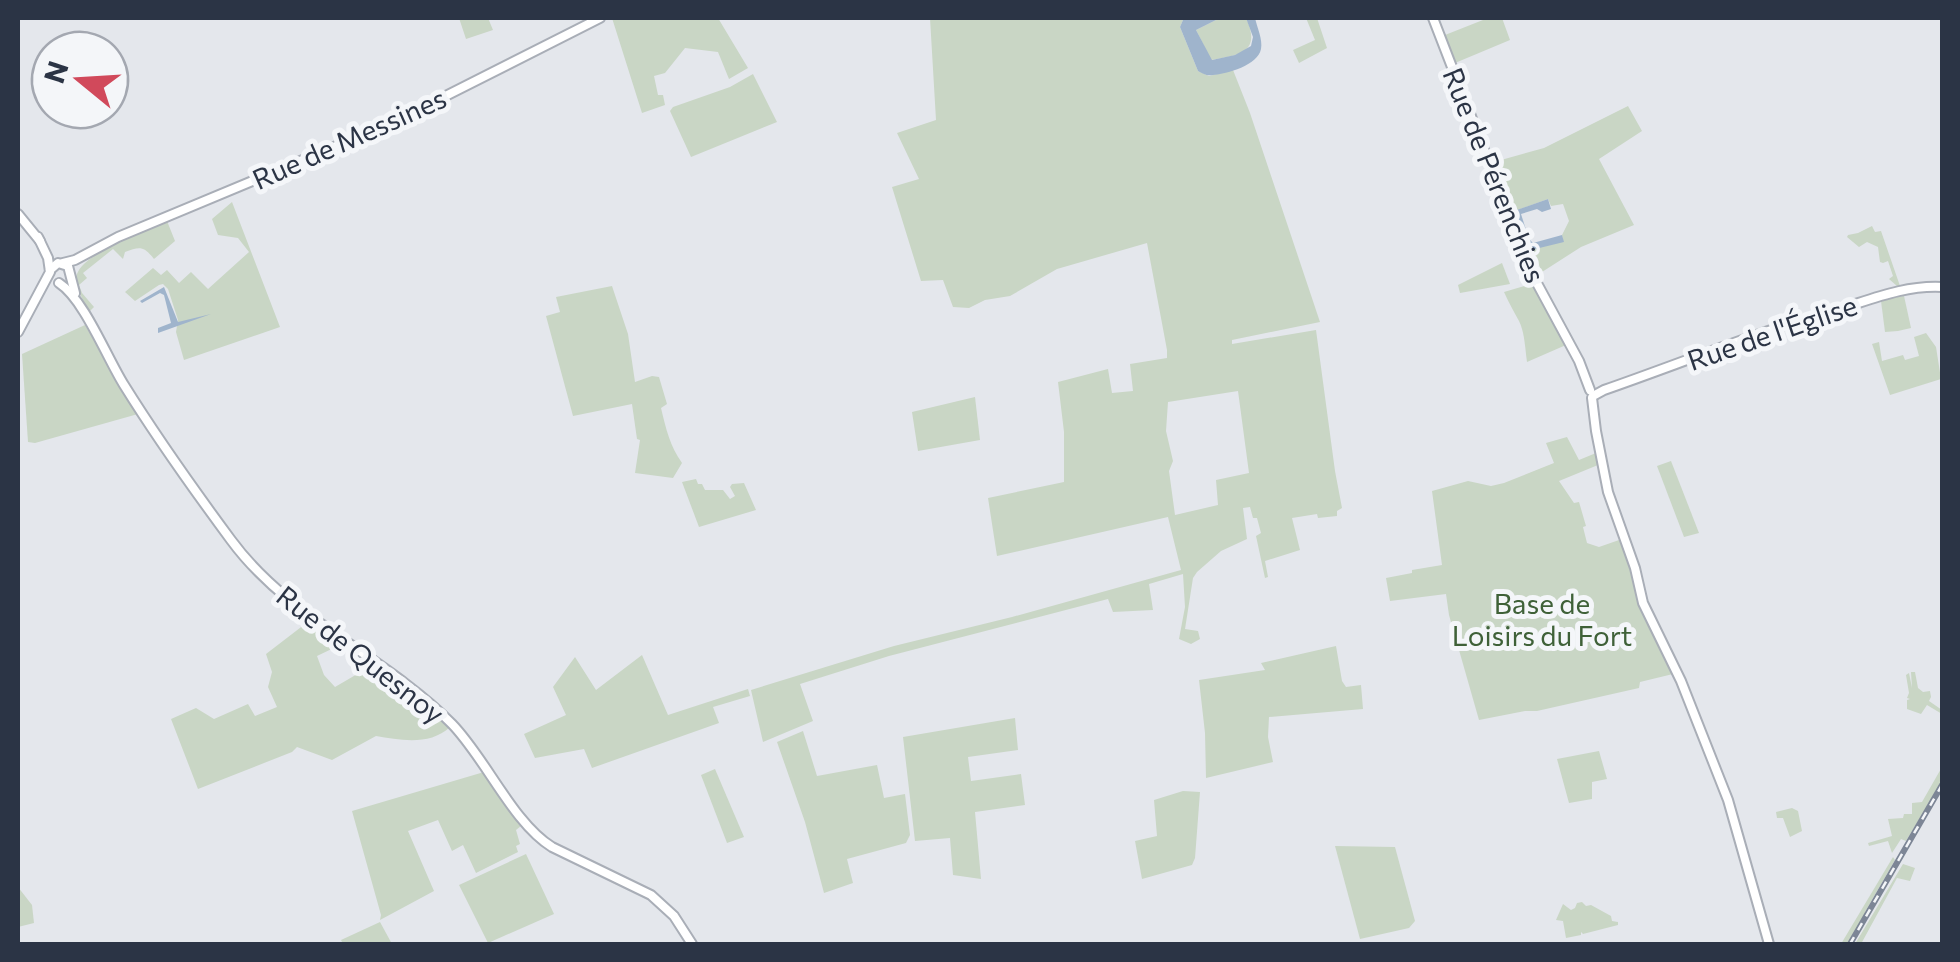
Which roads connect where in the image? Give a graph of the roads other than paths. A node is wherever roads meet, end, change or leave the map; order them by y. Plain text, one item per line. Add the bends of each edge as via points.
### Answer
1 (600, 18) edge
2 (1433, 18) edge
3 (18, 214) edge
4 (38, 238) junction
5 (94, 249) junction
6 (62, 263) junction
7 (50, 271) junction
8 (70, 275) junction
9 (58, 283) junction
10 (1942, 287) edge
11 (34, 299) junction
12 (81, 308) junction
13 (18, 332) edge
14 (1589, 395) junction
15 (692, 944) edge
16 (1769, 944) edge

1 - 5 main road, Rue de Messines via 394,122
2 - 14 main road, Rue de Pérenchies via 1531,271
3 - 4 main road
4 - 6 main road
4 - 7 main road
5 - 6 main road, Rue de Messines
5 - 8 main road, Rue de Messines
6 - 7 main road
6 - 8 main road
7 - 9 main road
7 - 11 main road
8 - 9 main road
8 - 12 main road, Rue de Quesnoy
9 - 11 main road
9 - 12 main road, Rue de Quesnoy
10 - 14 main road, Rue de l'Église via 1877,296
11 - 13 main road
12 - 15 main road, Rue de Quesnoy via 137,405 257,571 440,713 535,834 655,898
14 - 16 main road, Rue de Pérenchies via 1608,492 1642,600 1718,775

